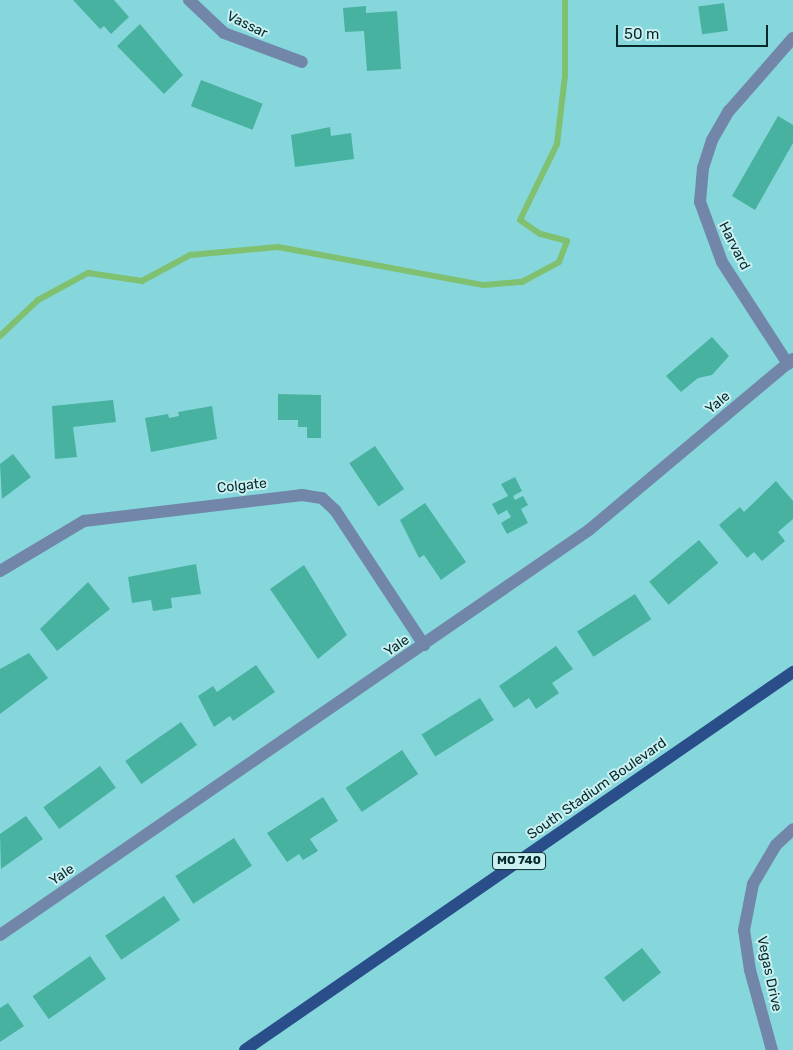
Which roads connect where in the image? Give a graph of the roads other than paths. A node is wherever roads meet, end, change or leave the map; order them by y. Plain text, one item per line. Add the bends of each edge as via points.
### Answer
1 (188, 0) edge
2 (793, 38) edge
3 (302, 62) dead end
4 (791, 361) edge
5 (0, 571) edge
6 (424, 645) junction
7 (793, 672) edge
8 (793, 829) edge
9 (0, 935) edge
10 (245, 1050) edge
11 (772, 1050) edge

1 - 3 street, Vassar via 224,34
2 - 4 street, Harvard via 729,111 712,140 703,168 700,202 722,262
4 - 6 street, Yale via 589,530
5 - 6 street, Colgate via 84,521 292,496 322,498 335,510
6 - 9 street, Yale
7 - 10 main road, South Stadium Boulevard / MO 740
8 - 11 street, Vegas Drive via 776,845 753,884 744,930 750,970

